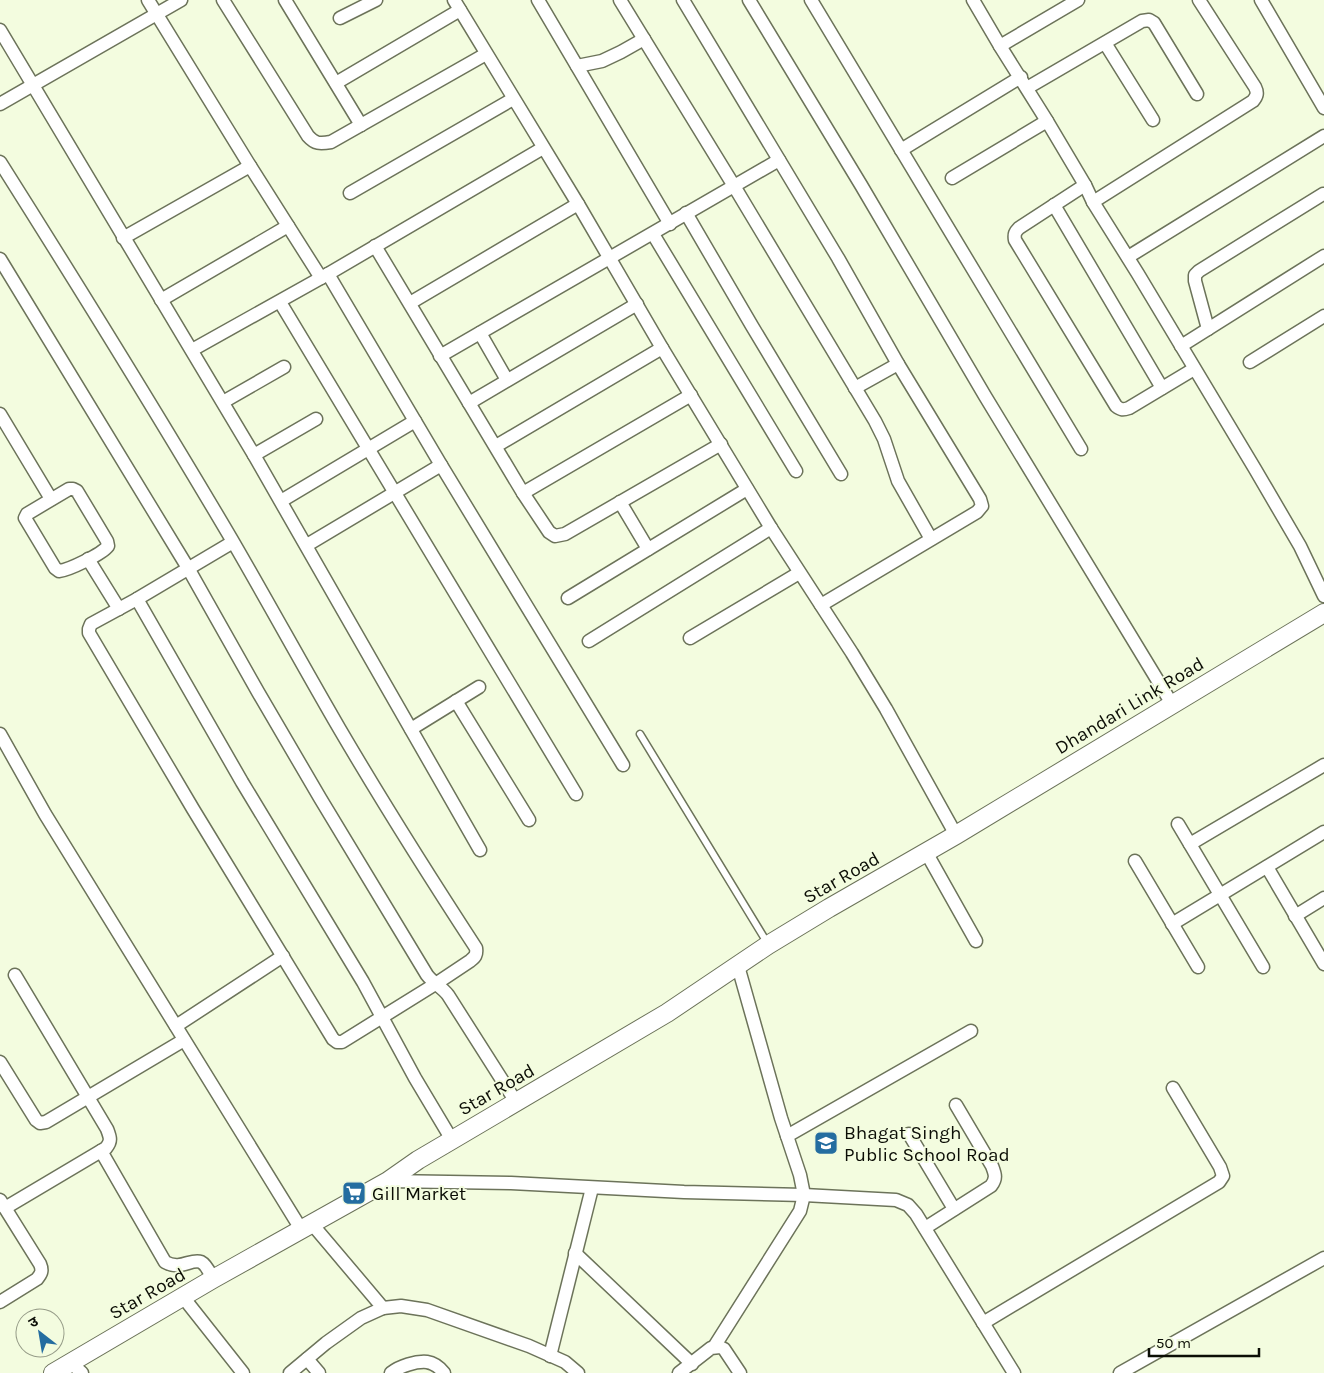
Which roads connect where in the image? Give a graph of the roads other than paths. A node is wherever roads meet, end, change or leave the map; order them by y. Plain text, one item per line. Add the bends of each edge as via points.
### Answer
1 (148, 0) edge
2 (181, 0) edge
3 (223, 0) edge
4 (285, 0) edge
5 (376, 0) edge
6 (538, 0) edge
7 (620, 0) edge
8 (683, 0) edge
9 (749, 0) edge
10 (811, 0) edge
11 (973, 0) edge
12 (1078, 0) edge
13 (1200, 0) edge
14 (1261, 0) edge
15 (457, 5) edge
16 (156, 14) junction
17 (340, 18) dead end
18 (0, 30) edge
19 (644, 40) junction
20 (1105, 43) junction
21 (1000, 46) junction
22 (486, 54) junction
23 (578, 66) junction
24 (336, 83) junction
25 (1024, 83) junction
26 (33, 85) junction
27 (1197, 94) dead end
28 (513, 99) junction
29 (0, 104) edge
30 (1324, 108) edge
31 (1154, 120) dead end
32 (1048, 121) junction
33 (361, 125) junction
34 (1324, 136) edge
35 (543, 148) junction
36 (901, 150) junction
37 (779, 160) junction
38 (0, 162) edge
39 (250, 166) junction
40 (952, 178) dead end
41 (1085, 185) junction
42 (734, 186) junction
43 (350, 193) dead end
44 (1323, 194) dead end
45 (1093, 202) junction
46 (578, 204) junction
47 (1054, 205) junction
48 (686, 213) junction
49 (670, 224) junction
50 (288, 226) junction
51 (653, 234) junction
52 (123, 238) junction
53 (375, 246) junction
54 (1324, 256) edge
55 (1128, 257) junction
56 (0, 259) edge
57 (610, 259) junction
58 (324, 276) junction
59 (160, 300) junction
60 (280, 302) junction
61 (410, 303) junction
62 (637, 304) junction
63 (1324, 316) edge
64 (1208, 329) junction
65 (480, 333) junction
66 (1181, 346) junction
67 (662, 348) junction
68 (192, 350) junction
69 (440, 356) junction
70 (1250, 362) dead end
71 (898, 364) junction
72 (284, 367) dead end
73 (1194, 368) junction
74 (507, 380) junction
75 (855, 388) junction
76 (1162, 388) junction
77 (691, 395) junction
78 (223, 402) junction
79 (468, 402) junction
80 (0, 414) edge
81 (316, 419) dead end
82 (415, 421) junction
83 (721, 444) junction
84 (496, 446) junction
85 (369, 448) junction
86 (1081, 449) dead end
87 (254, 455) junction
88 (441, 465) junction
89 (796, 471) dead end
90 (841, 474) dead end
91 (748, 489) junction
92 (395, 493) junction
93 (523, 493) junction
94 (51, 499) junction
95 (281, 501) junction
96 (620, 502) junction
97 (770, 528) junction
98 (931, 539) junction
99 (233, 542) junction
100 (307, 545) junction
101 (648, 549) junction
102 (88, 559) junction
103 (188, 568) junction
104 (800, 573) junction
105 (1324, 596) edge
106 (568, 598) dead end
107 (137, 599) junction
108 (821, 605) junction
109 (119, 609) junction
110 (1324, 613) edge
111 (690, 638) dead end
112 (589, 641) dead end
113 (479, 687) dead end
114 (456, 701) junction
115 (1172, 704) junction
116 (410, 729) junction
117 (0, 734) edge
118 (640, 734) dead end
119 (623, 765) dead end
120 (1324, 765) edge
121 (576, 794) dead end
122 (529, 820) dead end
123 (1178, 824) dead end
124 (1324, 832) edge
125 (956, 835) junction
126 (1190, 844) junction
127 (480, 850) dead end
128 (926, 852) junction
129 (1135, 861) dead end
130 (1267, 868) junction
131 (1220, 895) junction
132 (1324, 898) edge
133 (1295, 916) junction
134 (1172, 924) junction
135 (976, 941) dead end
136 (768, 945) junction
137 (283, 956) junction
138 (1324, 963) edge
139 (738, 966) junction
140 (1198, 967) dead end
141 (1263, 967) dead end
142 (15, 975) dead end
143 (437, 983) junction
144 (381, 1018) junction
145 (176, 1026) junction
146 (971, 1031) dead end
147 (184, 1040) junction
148 (0, 1062) edge
149 (1173, 1088) dead end
150 (88, 1097) junction
151 (516, 1102) junction
152 (956, 1105) dead end
153 (910, 1134) dead end
154 (787, 1136) junction
155 (452, 1140) junction
156 (101, 1150) junction
157 (388, 1181) junction
158 (592, 1188) junction
159 (804, 1194) junction
160 (3, 1204) edge
161 (954, 1209) junction
162 (307, 1226) junction
163 (925, 1228) junction
164 (575, 1253) junction
165 (1324, 1258) edge
166 (213, 1279) junction
167 (183, 1296) junction
168 (0, 1302) edge
169 (383, 1308) junction
170 (983, 1323) junction
171 (714, 1347) junction
172 (550, 1356) junction
173 (307, 1358) junction
174 (692, 1364) junction
175 (76, 1368) edge
176 (53, 1373) edge
177 (243, 1373) edge
178 (290, 1373) edge
179 (320, 1373) edge
180 (391, 1373) edge
181 (444, 1373) edge
182 (578, 1373) edge
183 (679, 1373) edge
184 (740, 1373) edge
185 (1014, 1373) edge
186 (1120, 1373) edge

1 - 16 street
2 - 16 street
3 - 33 street via 313,142 330,142
4 - 24 street
5 - 17 street
6 - 23 street
7 - 19 street
8 - 37 street
9 - 115 street
10 - 36 street
11 - 21 street
12 - 21 street
13 - 45 street via 1255,87 1257,97
14 - 30 street
15 - 22 street
15 - 24 street
16 - 26 street
16 - 39 street
18 - 26 street
19 - 23 street via 602,61
19 - 42 street
20 - 25 street
20 - 27 street via 1149,20 1154,23
20 - 31 street
21 - 25 street
22 - 28 street
22 - 33 street
23 - 49 street
24 - 33 street
25 - 32 street
25 - 36 street
26 - 29 street
26 - 52 street
28 - 35 street
28 - 43 street
32 - 40 street
32 - 41 street
34 - 55 street
35 - 46 street
35 - 53 street
36 - 86 street
37 - 42 street
37 - 71 street
38 - 99 street
39 - 50 street
39 - 52 street
41 - 45 street
41 - 47 street
42 - 48 street
42 - 75 street
44 - 64 street via 1199,270 1195,281
45 - 55 street
46 - 57 street
46 - 61 street
47 - 76 street
47 - 76 street via 1016,231 1015,240 1116,406 1124,410
48 - 49 street
48 - 90 street
49 - 51 street
50 - 58 street
50 - 59 street
51 - 57 street
51 - 89 street
52 - 59 street
53 - 58 street
53 - 61 street
54 - 64 street
55 - 66 street
56 - 103 street
57 - 62 street
57 - 65 street
58 - 60 street
58 - 82 street
59 - 68 street
60 - 68 street
60 - 85 street
61 - 69 street
62 - 67 street
62 - 74 street
63 - 70 street
64 - 66 street
65 - 69 street
65 - 74 street
66 - 73 street
67 - 77 street
67 - 84 street
68 - 78 street
69 - 79 street
71 - 75 street
71 - 98 street via 982,506
72 - 78 street
73 - 76 street
73 - 105 street via 1300,546
74 - 79 street
75 - 98 street via 884,439 898,482
77 - 83 street
77 - 93 street
78 - 87 street
79 - 84 street
80 - 94 street
81 - 87 street
82 - 85 street
82 - 88 street
83 - 91 street
83 - 96 street
84 - 93 street
85 - 92 street
85 - 95 street
87 - 95 street
88 - 92 street
88 - 119 street
91 - 97 street
91 - 101 street
92 - 100 street
92 - 121 street
93 - 96 street via 555,536
94 - 102 street via 69,489 77,491 108,546
94 - 102 street via 25,518 50,560 58,571
95 - 100 street
96 - 101 street
97 - 104 street
97 - 112 street
98 - 108 street
99 - 103 street
99 - 143 street via 338,726 476,948 474,958
100 - 116 street
101 - 106 street
102 - 109 street
103 - 107 street
103 - 143 street via 330,814 427,975
104 - 108 street
104 - 111 street
107 - 109 street
107 - 144 street via 242,782 363,982
108 - 125 street via 886,709
109 - 137 street via 92,624 89,633
110 - 115 street, Dhandari Link Road
113 - 114 street
114 - 116 street
114 - 122 street
115 - 125 street, Dhandari Link Road
116 - 127 street
117 - 145 street via 45,814
118 - 136 lane
120 - 126 street
123 - 126 street
124 - 130 street
125 - 128 street, Star Road
126 - 131 street
128 - 135 street
128 - 136 street, Star Road
129 - 134 street
130 - 131 street
130 - 133 street
131 - 134 street
131 - 141 street
132 - 133 street
133 - 138 street
134 - 140 street
136 - 139 street, Star Road
137 - 144 street via 337,1042 347,1040
137 - 145 street
139 - 151 street, Star Road via 667,1013
139 - 154 street
142 - 150 street
143 - 144 street
143 - 151 street via 448,995
144 - 155 street
145 - 147 street
146 - 154 street
147 - 150 street
147 - 162 street
148 - 150 street via 40,1123
149 - 170 street via 1220,1167 1223,1176 1219,1182
150 - 156 street via 110,1137 110,1143
151 - 155 street, Star Road
152 - 161 street via 992,1166 995,1180 991,1186
153 - 161 street
154 - 159 street
155 - 157 street, Star Road
156 - 160 street
156 - 166 street via 165,1262 181,1266 202,1262
157 - 158 street
157 - 162 street, Star Road
158 - 159 street
158 - 164 street
159 - 163 street via 896,1200 908,1205
159 - 171 street via 800,1211
160 - 168 street via 42,1268 37,1279
161 - 163 street
162 - 166 street, Star Road
162 - 169 street
163 - 170 street
164 - 172 street
164 - 174 street
165 - 186 street
166 - 167 street, Star Road
167 - 175 street, Star Road
167 - 177 street
169 - 172 street via 401,1306 427,1310
169 - 173 street via 361,1318
170 - 185 street
171 - 174 street
171 - 184 street via 724,1349
172 - 182 street via 566,1362
173 - 178 street
173 - 179 street
174 - 183 street
175 - 176 street, Star Road
180 - 181 street via 411,1364 428,1362 440,1367

